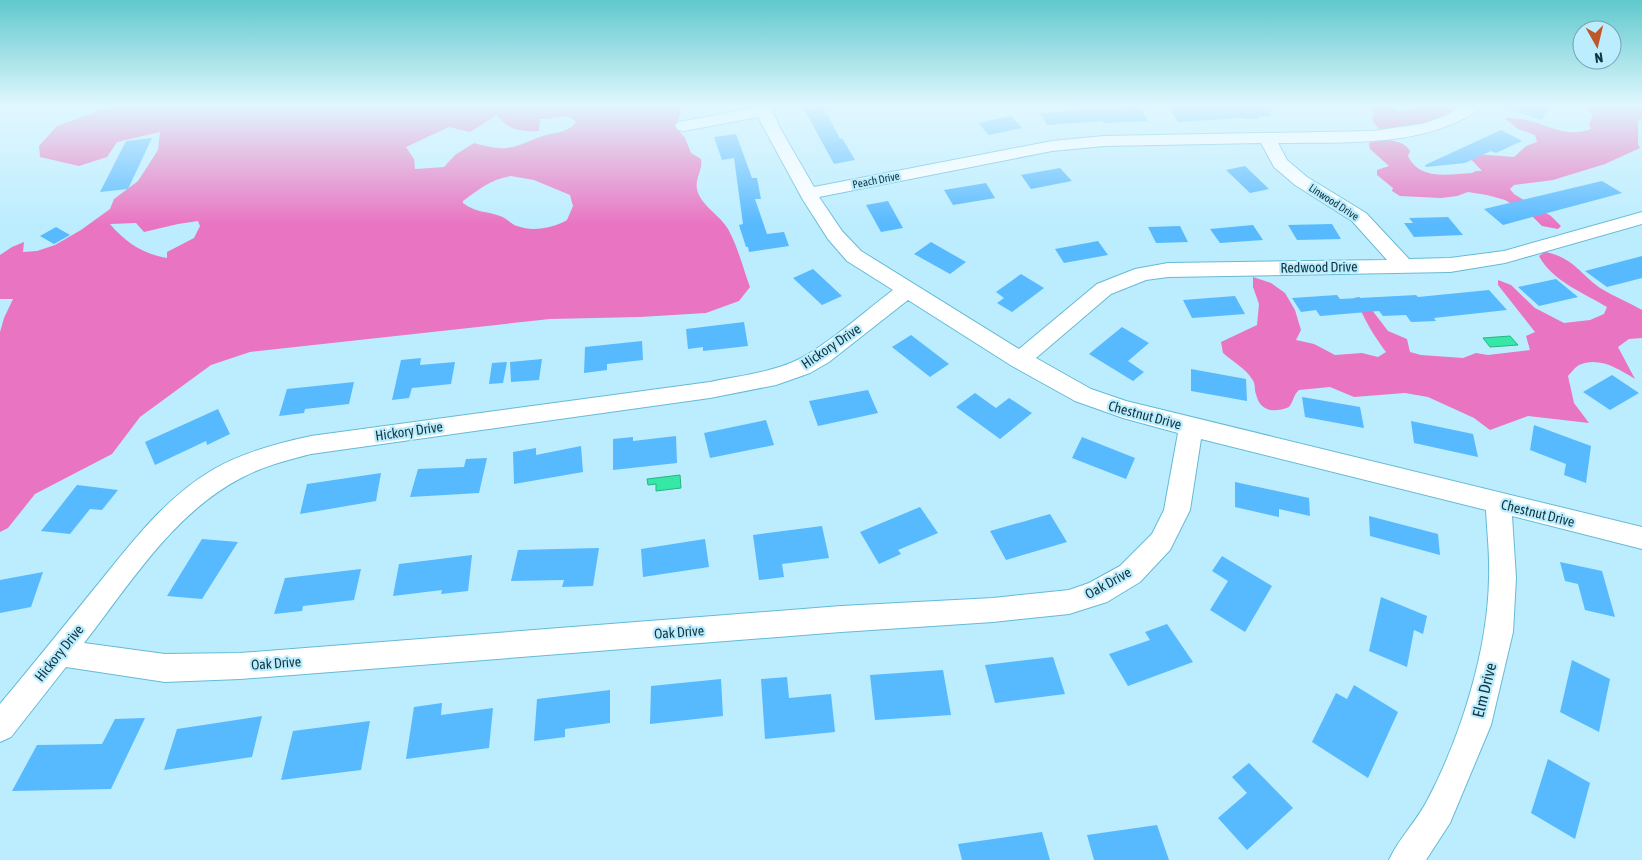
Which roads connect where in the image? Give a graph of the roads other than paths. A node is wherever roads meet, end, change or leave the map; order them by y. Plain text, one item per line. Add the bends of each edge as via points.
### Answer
1 (783, 145) edge
2 (1061, 145) edge
3 (1270, 145) edge
4 (809, 193) junction
5 (1642, 218) edge
6 (1403, 265) junction
7 (908, 290) junction
8 (1020, 360) junction
9 (1191, 427) junction
10 (1498, 504) junction
11 (1642, 538) edge
12 (59, 653) junction
13 (0, 727) edge
14 (1406, 860) edge

1 - 4 street, Chestnut Drive
2 - 4 street, Peach Drive
3 - 6 street, Linwood Drive via 1280,163 1301,181 1359,217
4 - 7 street, Chestnut Drive via 841,244 870,267
5 - 6 street, Redwood Drive via 1505,258 1450,265
6 - 8 street, Redwood Drive via 1168,270 1142,274 1104,289
7 - 8 street, Chestnut Drive
7 - 12 street, Hickory Drive via 821,356 776,377 710,390 311,445 248,463 194,496 159,529
8 - 9 street, Chestnut Drive via 1092,399
9 - 10 street, Chestnut Drive
9 - 12 street, Oak Drive via 1176,510 1161,542 1130,574 1097,593 1070,602 240,666 165,668
10 - 11 street, Chestnut Drive
10 - 14 street, Elm Drive via 1503,578 1499,632 1476,725 1440,812
12 - 13 street, Hickory Drive

